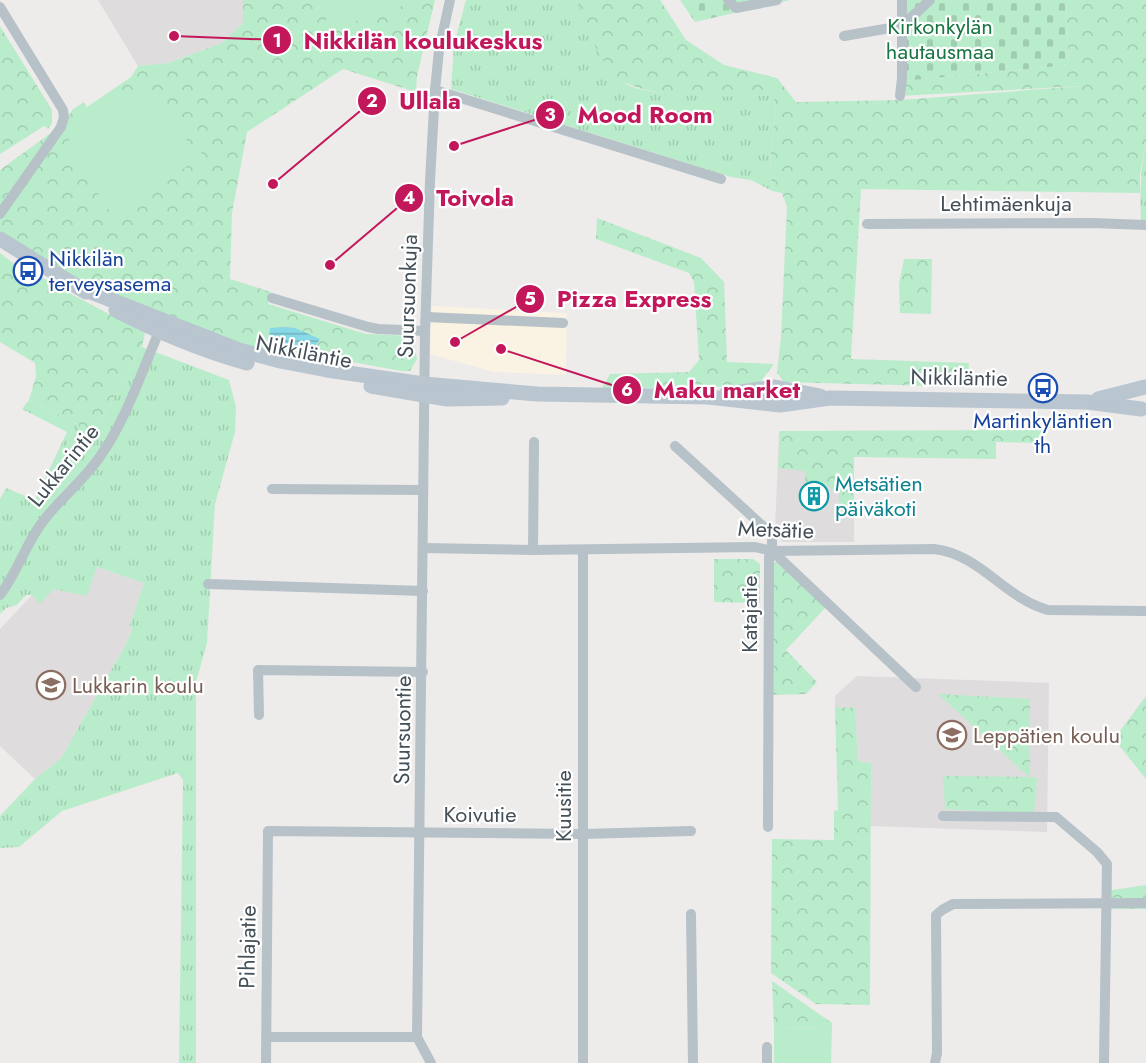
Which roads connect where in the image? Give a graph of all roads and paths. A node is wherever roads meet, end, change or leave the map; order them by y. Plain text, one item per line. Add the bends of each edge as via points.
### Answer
1 (450, 0) edge
2 (728, 0) edge
3 (777, 0) edge
4 (902, 0) edge
5 (930, 0) edge
6 (0, 8) edge
7 (902, 26) junction
8 (844, 36) dead end
9 (435, 90) junction
10 (900, 96) dead end
11 (722, 179) dead end
12 (0, 214) edge
13 (867, 224) dead end
14 (1146, 225) edge
15 (0, 239) edge
16 (272, 298) dead end
17 (426, 317) junction
18 (563, 322) dead end
19 (162, 326) junction
20 (425, 330) junction
21 (1145, 387) edge
22 (424, 389) junction
23 (1087, 402) junction
24 (1144, 413) edge
25 (534, 442) dead end
26 (675, 446) dead end
27 (272, 489) dead end
28 (422, 490) junction
29 (423, 548) junction
30 (533, 550) junction
31 (583, 550) junction
32 (771, 551) junction
33 (208, 584) dead end
34 (423, 591) junction
35 (0, 595) edge
36 (1146, 611) edge
37 (423, 672) junction
38 (916, 687) dead end
39 (259, 715) dead end
40 (943, 816) dead end
41 (768, 827) dead end
42 (268, 831) joint
43 (691, 831) dead end
44 (419, 833) junction
45 (583, 834) junction
46 (1146, 903) edge
47 (1106, 904) junction
48 (691, 914) dead end
49 (267, 1037) junction
50 (417, 1037) junction
51 (768, 1047) dead end
52 (266, 1063) edge
53 (431, 1063) edge
54 (583, 1063) edge
55 (693, 1063) edge
56 (767, 1063) edge
57 (935, 1063) edge
58 (1104, 1063) edge

1 - 9 street, Suursuonkuja
2 - 3 street via 736,8
4 - 7 street
5 - 7 street
6 - 12 street via 64,117 61,127
7 - 8 street
7 - 10 street
9 - 11 street
9 - 17 street, Suursuonkuja
13 - 14 street, Lehtimäenkuja
15 - 19 street, Nikkiläntie via 78,287
16 - 20 street via 378,329
17 - 18 street
17 - 20 street, Suursuonkuja
19 - 22 street, Nikkiläntie via 280,361
19 - 35 street, Lukkarintie via 109,443 40,525
20 - 22 street, Suursuonkuja
21 - 23 street, Nikkiläntie
21 - 24 street via 1140,398
22 - 23 street, Nikkiläntie via 708,397 780,405 830,398
22 - 28 street, Suursuontie
23 - 24 street, Nikkiläntie
25 - 30 street
26 - 32 street, Katajatie via 772,532
27 - 28 street
28 - 29 street, Suursuontie
29 - 30 street, Metsätie
29 - 34 street, Suursuontie
30 - 31 street, Metsätie
31 - 32 street, Metsätie via 755,547
31 - 45 street, Kuusitie
32 - 36 street, Metsätie via 950,551 1034,607
32 - 38 street
32 - 41 street, Katajatie
33 - 34 street
34 - 37 street, Suursuontie
37 - 39 street via 258,670
37 - 44 street, Suursuontie
40 - 47 street via 1056,817 1107,864
42 - 44 street, Koivutie
42 - 49 street, Pihlajatie
43 - 45 street, Koivutie
44 - 45 street, Koivutie
44 - 50 street, Suursuontie
45 - 54 street, Kuusitie
46 - 47 street
47 - 57 street via 953,904 936,915
47 - 58 street
48 - 55 street
49 - 50 street
49 - 52 street, Pihlajatie
50 - 53 street, Suursuontie
51 - 56 street

